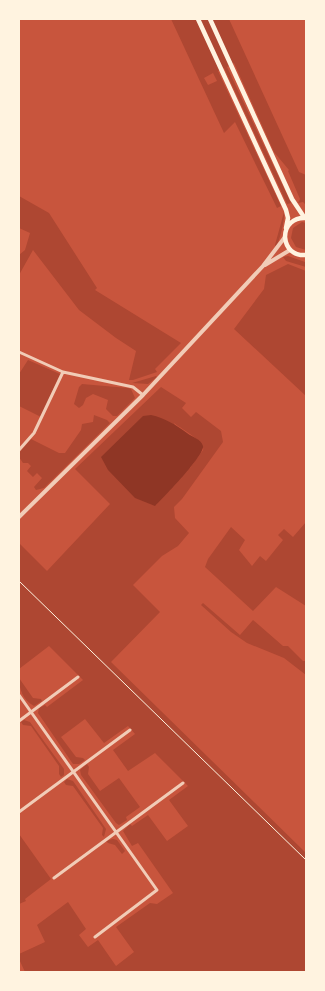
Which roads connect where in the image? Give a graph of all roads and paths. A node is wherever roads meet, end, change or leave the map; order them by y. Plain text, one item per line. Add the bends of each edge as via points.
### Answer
1 (198, 19) edge
2 (210, 19) edge
3 (305, 218) edge
4 (286, 228) junction
5 (284, 237) junction
6 (290, 250) junction
7 (305, 256) edge
8 (262, 266) junction
9 (19, 352) edge
10 (63, 372) junction
11 (143, 395) junction
12 (19, 450) edge
13 (19, 517) edge
14 (19, 581) edge
15 (78, 677) dead end
16 (19, 695) edge
17 (31, 712) junction
18 (19, 721) edge
19 (130, 730) dead end
20 (73, 771) junction
21 (183, 783) dead end
22 (19, 812) edge
23 (116, 831) junction
24 (306, 860) edge
25 (54, 878) dead end
26 (95, 937) dead end

1 - 4 main road via 285,207 288,218
2 - 3 main road via 289,192
3 - 4 main road via 293,220
4 - 5 main road
5 - 6 main road
5 - 8 street
6 - 7 main road
6 - 8 street
8 - 11 street
9 - 10 street
10 - 11 street via 127,385
10 - 12 street via 34,433
11 - 13 street
14 - 24 path
15 - 17 street
16 - 17 street
17 - 18 street
17 - 20 street
19 - 20 street
20 - 22 street
20 - 23 street
21 - 23 street
23 - 25 street
23 - 26 street via 157,890

